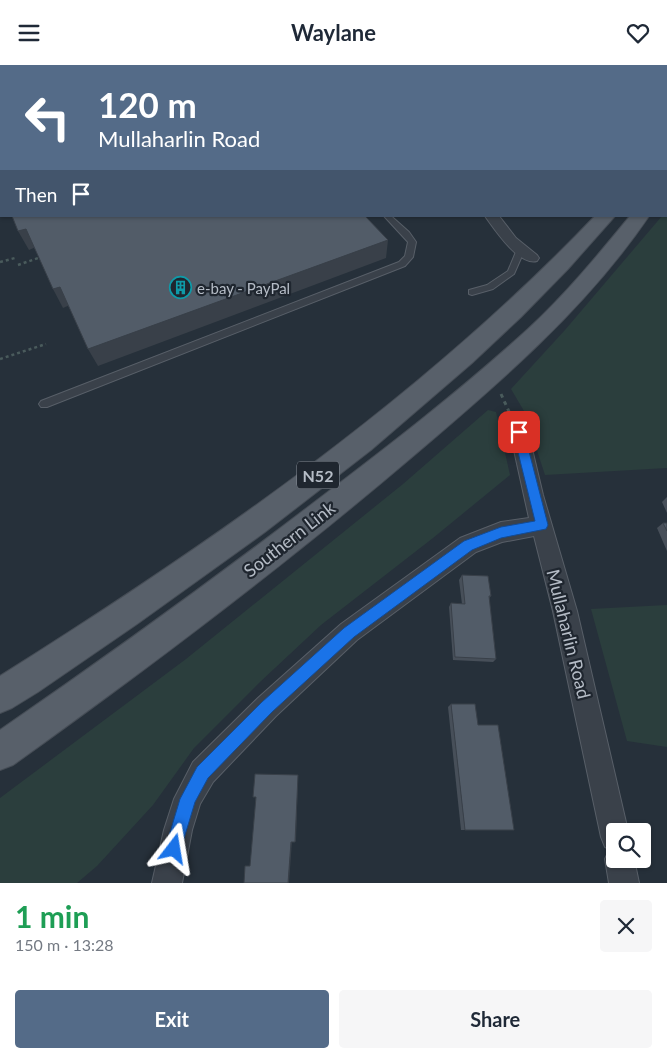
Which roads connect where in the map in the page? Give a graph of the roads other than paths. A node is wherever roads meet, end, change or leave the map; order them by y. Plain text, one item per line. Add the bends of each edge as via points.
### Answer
1 (388, 217) edge
2 (493, 217) edge
3 (605, 217) edge
4 (639, 217) edge
5 (527, 253) joint
6 (472, 293) dead end
7 (44, 404) dead end
8 (519, 432) road end
9 (542, 525) junction
10 (0, 696) edge
11 (0, 752) edge
12 (612, 823) edge
13 (622, 868) edge
14 (167, 883) edge
15 (624, 883) edge

1 - 7 lane via 412,242 409,257 402,264
2 - 5 street via 511,241
3 - 10 main road, Southern Link / N52 via 569,257 475,348 347,454 78,647
4 - 11 main road, Southern Link / N52 via 594,273 537,334 366,479 104,679
5 - 6 lane via 511,273 490,287
8 - 9 street, Mullaharlin Road
9 - 12 street, Mullaharlin Road via 565,611
9 - 14 street via 501,532 468,545 349,632 267,707 203,772 188,799
13 - 15 street

